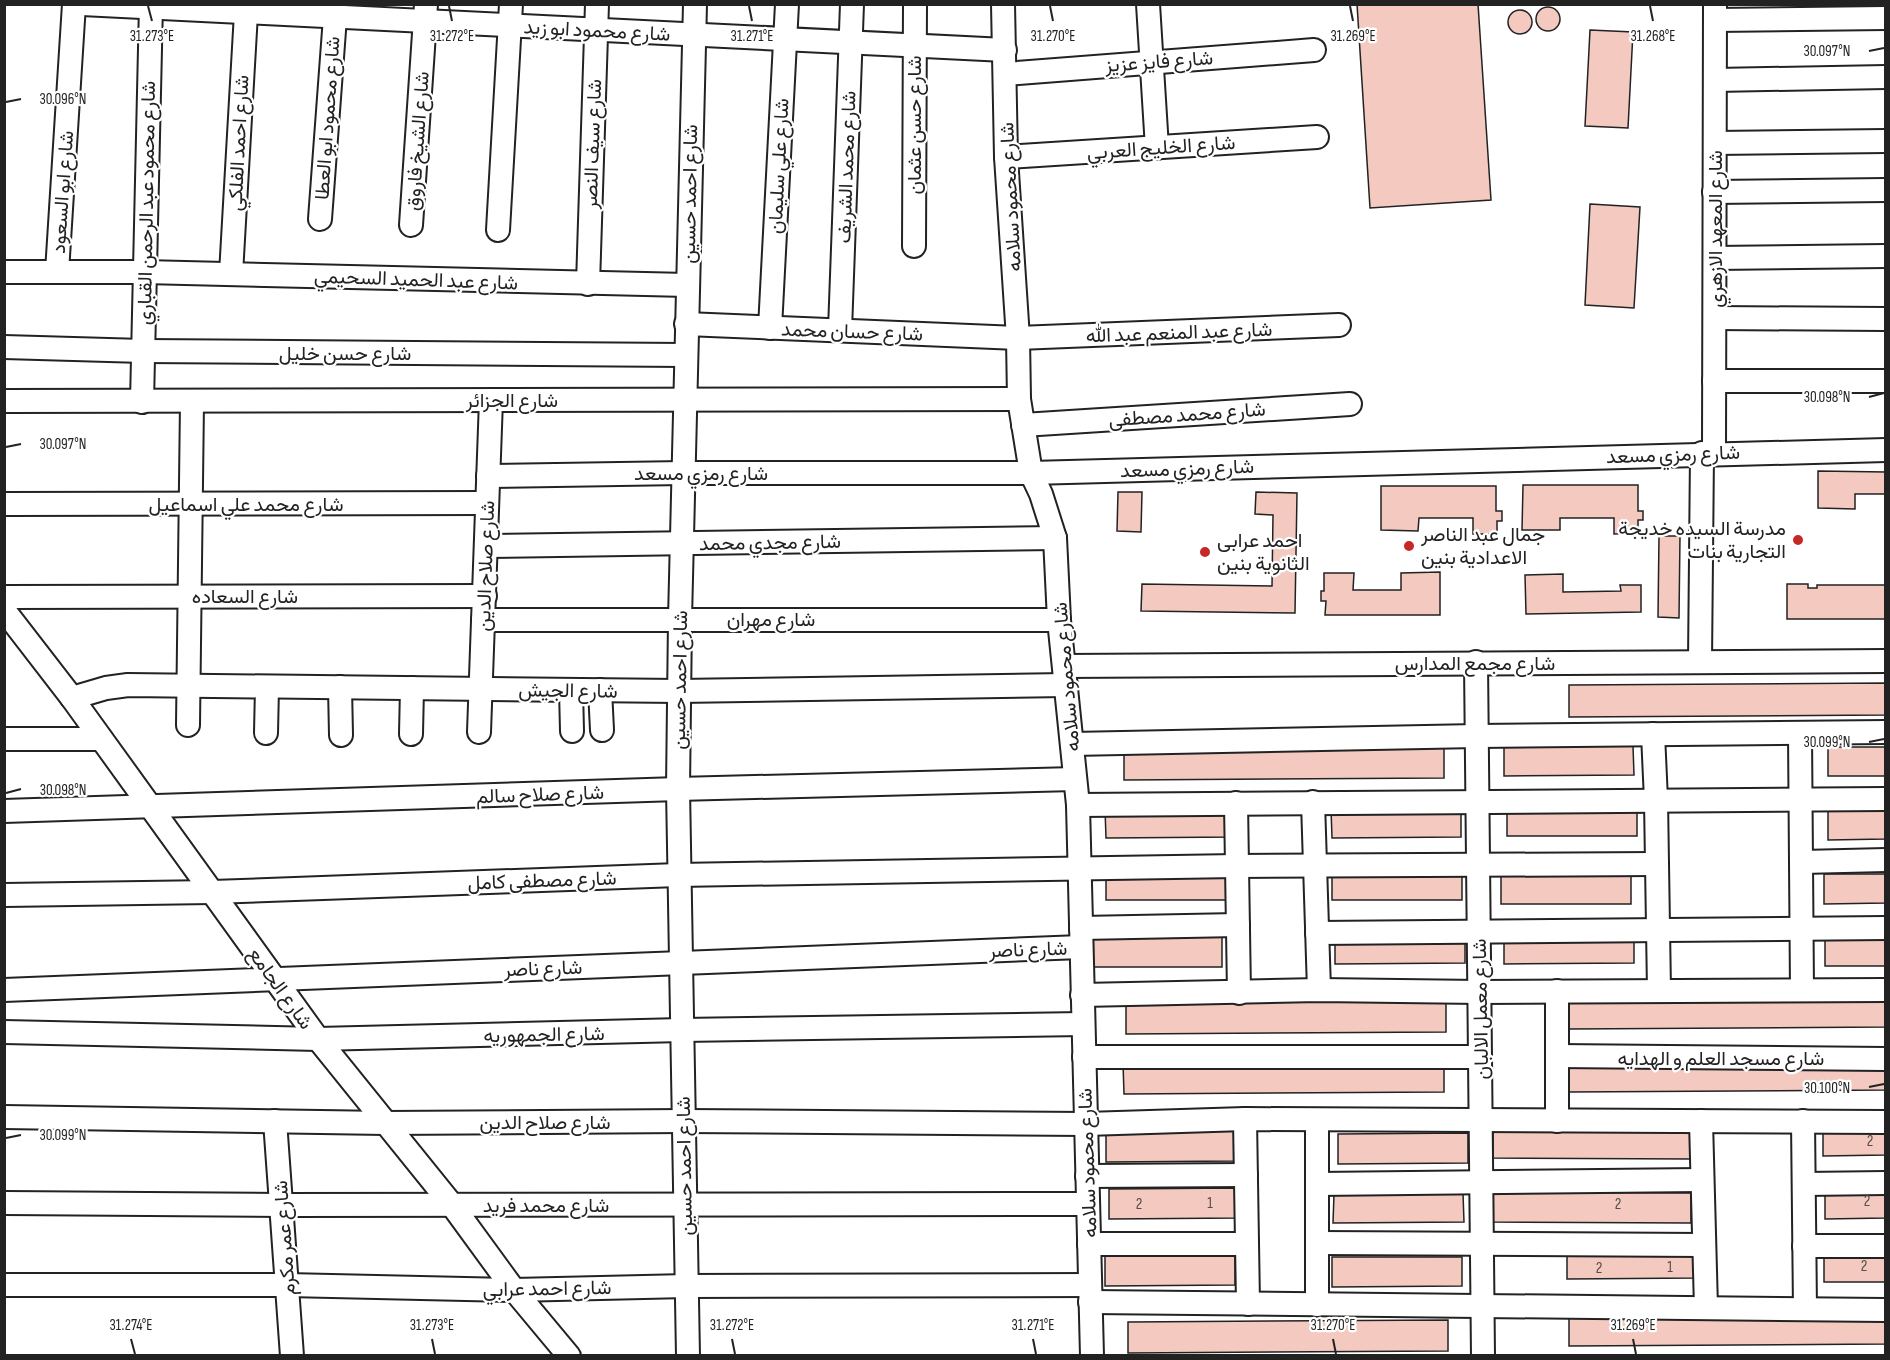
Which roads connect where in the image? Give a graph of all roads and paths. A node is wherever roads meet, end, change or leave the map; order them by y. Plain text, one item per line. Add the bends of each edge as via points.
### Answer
1 (74, 4) edge
2 (82, 4) edge
3 (597, 4) edge
4 (694, 4) edge
5 (787, 4) edge
6 (852, 4) edge
7 (915, 4) edge
8 (1003, 4) edge
9 (1148, 4) edge
10 (151, 6) edge
11 (212, 8) edge
12 (261, 10) edge
13 (362, 11) edge
14 (1715, 12) edge
15 (426, 13) edge
16 (510, 15) edge
17 (335, 17) junction
18 (1886, 18) edge
19 (596, 30) junction
20 (692, 34) junction
21 (784, 39) junction
22 (851, 42) junction
23 (914, 45) junction
24 (1005, 50) junction
25 (1314, 50) dead end
26 (1152, 61) junction
27 (1005, 74) junction
28 (1886, 77) edge
29 (1715, 81) junction
30 (1317, 137) dead end
31 (1886, 141) edge
32 (1715, 143) junction
33 (1156, 148) junction
34 (1006, 157) junction
35 (1886, 190) edge
36 (1714, 192) junction
37 (320, 219) dead end
38 (411, 225) dead end
39 (498, 230) dead end
40 (914, 246) dead end
41 (1886, 256) edge
42 (1715, 258) junction
43 (4, 272) edge
44 (57, 272) junction
45 (144, 272) junction
46 (231, 274) junction
47 (588, 284) junction
48 (687, 285) junction
49 (1714, 318) junction
50 (1886, 319) edge
51 (686, 324) junction
52 (1339, 325) dead end
53 (770, 328) junction
54 (840, 330) junction
55 (1018, 338) junction
56 (4, 347) edge
57 (143, 351) junction
58 (686, 355) junction
59 (1714, 381) junction
60 (1886, 381) edge
61 (1019, 399) junction
62 (491, 400) junction
63 (684, 400) junction
64 (4, 401) edge
65 (142, 402) junction
66 (192, 402) junction
67 (1350, 404) dead end
68 (1023, 425) junction
69 (1886, 450) edge
70 (1708, 453) junction
71 (683, 473) junction
72 (1031, 473) junction
73 (488, 476) junction
74 (487, 503) junction
75 (4, 504) edge
76 (191, 504) junction
77 (1055, 538) junction
78 (681, 544) junction
79 (486, 546) junction
80 (190, 596) junction
81 (485, 596) junction
82 (4, 597) edge
83 (680, 619) junction
84 (483, 620) junction
85 (1059, 620) junction
86 (9, 622) edge
87 (1886, 661) edge
88 (1700, 662) junction
89 (1476, 663) junction
90 (1065, 676) junction
91 (189, 685) junction
92 (267, 687) junction
93 (340, 687) junction
94 (412, 688) junction
95 (481, 689) junction
96 (571, 690) junction
97 (600, 690) junction
98 (680, 691) junction
99 (72, 698) junction
100 (188, 725) dead end
101 (602, 730) dead end
102 (572, 731) dead end
103 (479, 732) dead end
104 (1886, 732) edge
105 (266, 733) dead end
106 (1800, 733) junction
107 (411, 734) dead end
108 (1653, 734) junction
109 (341, 735) dead end
110 (1477, 736) junction
111 (101, 739) junction
112 (4, 740) edge
113 (1072, 744) junction
114 (1075, 778) junction
115 (678, 789) junction
116 (1886, 799) edge
117 (1656, 800) junction
118 (1802, 800) junction
119 (1478, 801) junction
120 (1313, 802) junction
121 (1236, 803) junction
122 (1077, 805) junction
123 (150, 807) junction
124 (4, 811) edge
125 (1886, 860) edge
126 (1802, 862) junction
127 (1657, 864) junction
128 (1478, 865) junction
129 (1237, 866) junction
130 (1315, 866) junction
131 (1079, 869) junction
132 (678, 874) junction
133 (212, 892) junction
134 (4, 895) edge
135 (1238, 925) junction
136 (1802, 928) junction
137 (1886, 928) edge
138 (1658, 929) junction
139 (1479, 931) junction
140 (1317, 933) junction
141 (1081, 938) junction
142 (680, 963) junction
143 (274, 979) junction
144 (4, 990) edge
145 (1319, 990) junction
146 (1802, 990) junction
147 (1886, 990) edge
148 (1557, 991) junction
149 (1659, 991) junction
150 (1479, 992) junction
151 (1239, 993) junction
152 (1082, 994) junction
153 (1083, 1024) junction
154 (682, 1030) junction
155 (4, 1032) edge
156 (318, 1039) junction
157 (1557, 1056) junction
158 (1084, 1057) junction
159 (1480, 1057) junction
160 (1886, 1059) edge
161 (4, 1117) edge
162 (1245, 1119) junction
163 (1317, 1119) junction
164 (1481, 1120) junction
165 (275, 1121) junction
166 (1557, 1121) junction
167 (1701, 1121) junction
168 (1803, 1121) junction
169 (684, 1122) junction
170 (1886, 1122) edge
171 (386, 1123) junction
172 (1086, 1124) junction
173 (1246, 1175) junction
174 (1087, 1176) junction
175 (1702, 1180) junction
176 (1481, 1182) junction
177 (1886, 1183) edge
178 (1317, 1184) junction
179 (1804, 1184) junction
180 (4, 1203) edge
181 (1088, 1204) junction
182 (282, 1205) junction
183 (452, 1205) junction
184 (685, 1205) junction
185 (1317, 1243) junction
186 (1089, 1244) junction
187 (1247, 1244) junction
188 (1482, 1244) junction
189 (1704, 1245) junction
190 (1804, 1246) junction
191 (1886, 1246) edge
192 (4, 1285) edge
193 (287, 1286) junction
194 (687, 1286) junction
195 (514, 1290) junction
196 (1090, 1293) junction
197 (1248, 1304) junction
198 (1317, 1305) junction
199 (1483, 1306) junction
200 (1706, 1308) junction
201 (1805, 1309) junction
202 (1886, 1310) edge
203 (292, 1356) edge
204 (569, 1356) edge
205 (688, 1356) edge
206 (1092, 1356) edge
207 (1483, 1356) edge

1 - 44 street, شارع ابو السعود
2 - 10 street, شارع محمود ابو زيد
3 - 19 street, شارع سيف النصر
4 - 20 street, شارع احمد حسين
5 - 21 street, شارع علي سليمان
6 - 22 street, شارع محمد الشريف
7 - 23 street, شارع حسن عثمان
8 - 24 street, شارع محمود سلامه
9 - 26 street
10 - 11 street, شارع محمود ابو زيد
10 - 45 street, شارع محمود عبد الرحمن القباري
11 - 12 street, شارع محمود ابو زيد
12 - 17 street, شارع محمود ابو زيد
12 - 46 street, شارع احمد الفلكي
13 - 15 street, شارع محمود ابو زيد
13 - 17 street, شارع محمود ابو زيد
14 - 18 street
14 - 29 street, شارع المعهد الازهري
15 - 16 street, شارع محمود ابو زيد
15 - 38 street, شارع الشيخ فاروق
16 - 19 street, شارع محمود ابو زيد
16 - 39 street
17 - 37 street, شارع محمود ابو العطا
19 - 20 street, شارع محمود ابو زيد
19 - 47 street, شارع سيف النصر
20 - 21 street, شارع محمود ابو زيد
20 - 48 street, شارع احمد حسين
21 - 22 street, شارع محمود ابو زيد
21 - 53 street, شارع علي سليمان
22 - 23 street, شارع محمود ابو زيد
22 - 54 street, شارع محمد الشريف
23 - 24 street, شارع محمود ابو زيد
23 - 40 street, شارع حسن عثمان
24 - 27 street, شارع محمود سلامه
25 - 26 street, شارع فايز عزيز
26 - 27 street, شارع فايز عزيز
26 - 33 street
27 - 34 street, شارع محمود سلامه
28 - 29 street
29 - 32 street, شارع المعهد الازهري
30 - 33 street, شارع الخليج العربي
31 - 32 street
32 - 36 street, شارع المعهد الازهري
33 - 34 street, شارع الخليج العربي
34 - 55 street, شارع محمود سلامه
35 - 36 street
36 - 42 street, شارع المعهد الازهري
41 - 42 street
42 - 49 street, شارع المعهد الازهري
43 - 44 street, شارع عبد الحميد السحيمي
44 - 45 street, شارع عبد الحميد السحيمي
45 - 46 street, شارع عبد الحميد السحيمي
45 - 57 street, شارع محمود عبد الرحمن القباري
46 - 47 street, شارع عبد الحميد السحيمي
47 - 48 street, شارع عبد الحميد السحيمي
48 - 51 street, شارع احمد حسين
49 - 50 street
49 - 59 street, شارع المعهد الازهري
51 - 53 street, شارع حسان محمد
51 - 58 street, شارع احمد حسين
52 - 55 street, شارع عبد المنعم عبد الله
53 - 54 street, شارع حسان محمد
54 - 55 street, شارع حسان محمد
55 - 61 street, شارع محمود سلامه
56 - 57 street, شارع حسن خليل
57 - 58 street, شارع حسن خليل
57 - 65 street, شارع محمود عبد الرحمن القباري
58 - 63 street, شارع احمد حسين
59 - 60 street
59 - 70 street, شارع المعهد الازهري
61 - 63 street, شارع الجزائر
61 - 68 street, شارع محمود سلامه
62 - 63 street, شارع الجزائر
62 - 66 street, شارع الجزائر
62 - 73 street, شارع صلاح الدين
63 - 71 street, شارع احمد حسين
64 - 65 street, شارع الجزائر
65 - 66 street, شارع الجزائر
66 - 76 street
67 - 68 street, شارع محمد مصطفى
68 - 72 street, شارع محمود سلامه
69 - 70 street, شارع رمزي مسعد
70 - 72 street, شارع رمزي مسعد
70 - 88 street, شارع المعهد الازهري
71 - 72 street, شارع رمزي مسعد
71 - 73 street, شارع رمزي مسعد
71 - 78 street, شارع احمد حسين
72 - 77 street, شارع محمود سلامه
73 - 74 street, شارع صلاح الدين
74 - 76 street, شارع محمد علي اسماعيل
74 - 79 street, شارع صلاح الدين
75 - 76 street, شارع محمد علي اسماعيل
76 - 80 street
77 - 78 street, شارع مجدي محمد
77 - 85 street, شارع محمود سلامه
78 - 79 street, شارع مجدي محمد
78 - 83 street, شارع احمد حسين
79 - 81 street, شارع صلاح الدين
80 - 81 street, شارع السعاده
80 - 82 street, شارع السعاده
80 - 91 street
81 - 84 street, شارع صلاح الدين
83 - 84 street, شارع مهران
83 - 85 street, شارع مهران
83 - 98 street, شارع احمد حسين
84 - 95 street, شارع صلاح الدين
85 - 90 street, شارع محمود سلامه
86 - 99 street, شارع الجامع
87 - 88 street, شارع مجمع المدارس
88 - 89 street, شارع مجمع المدارس
89 - 90 street, شارع مجمع المدارس
89 - 110 street, شارع معمل الالبان
90 - 98 street, شارع الجيش
90 - 113 street, شارع محمود سلامه
91 - 92 street, شارع الجيش
91 - 99 street, شارع الجيش via 128,685
91 - 100 street
92 - 93 street, شارع الجيش
92 - 105 street
93 - 94 street, شارع الجيش
93 - 109 street
94 - 95 street, شارع الجيش
94 - 107 street
95 - 96 street, شارع الجيش
95 - 103 street, شارع صلاح الدين
96 - 97 street, شارع الجيش
96 - 102 street
97 - 98 street, شارع الجيش
97 - 101 street
98 - 115 street, شارع احمد حسين
99 - 111 street, شارع الجامع
104 - 106 street
106 - 108 street
106 - 118 street
108 - 110 street
108 - 117 street
110 - 113 street
110 - 119 street, شارع معمل الالبان
111 - 112 street
111 - 123 street, شارع الجامع
113 - 114 street, شارع محمود سلامه
114 - 115 street, شارع صلاح سالم
114 - 122 street, شارع محمود سلامه
115 - 123 street, شارع صلاح سالم
115 - 132 street, شارع احمد حسين
116 - 118 street
117 - 118 street
117 - 119 street
117 - 127 street
118 - 126 street
119 - 120 street
119 - 128 street, شارع معمل الالبان
120 - 121 street
120 - 130 street
121 - 122 street
121 - 129 street
122 - 131 street, شارع محمود سلامه
123 - 124 street, شارع صلاح سالم
123 - 133 street, شارع الجامع
125 - 126 street
126 - 136 street
127 - 128 street, شارع مصطفى كامل
127 - 138 street
128 - 130 street, شارع مصطفى كامل
128 - 139 street, شارع معمل الالبان
129 - 130 street, شارع مصطفى كامل
129 - 131 street, شارع مصطفى كامل
129 - 135 street
130 - 140 street
131 - 132 street, شارع مصطفى كامل
131 - 141 street, شارع محمود سلامه
132 - 133 street, شارع مصطفى كامل
132 - 142 street, شارع احمد حسين
133 - 134 street, شارع مصطفى كامل
133 - 143 street, شارع الجامع
135 - 141 street, شارع ناصر
135 - 151 street
136 - 137 street
136 - 138 street
136 - 146 street
138 - 139 street
138 - 149 street
139 - 140 street
139 - 150 street, شارع معمل الالبان
140 - 145 street
141 - 142 street, شارع ناصر
141 - 152 street, شارع محمود سلامه
142 - 143 street, شارع ناصر
142 - 154 street, شارع احمد حسين
143 - 144 street, شارع ناصر
143 - 156 street, شارع الجامع
145 - 150 street
145 - 151 street
146 - 147 street
146 - 149 street
148 - 149 street
148 - 150 street
148 - 157 street
150 - 159 street, شارع معمل الالبان
151 - 152 street
152 - 153 street, شارع محمود سلامه
153 - 154 street, شارع الجمهوريه
153 - 158 street, شارع محمود سلامه
154 - 156 street, شارع الجمهوريه
154 - 169 street, شارع احمد حسين
155 - 156 street, شارع الجمهوريه
156 - 171 street, شارع الجامع
157 - 160 street, شارع مسجد العلم و الهدايه
157 - 166 street
158 - 159 street
158 - 172 street, شارع محمود سلامه
159 - 164 street, شارع معمل الالبان
161 - 165 street, شارع صلاح الدين
162 - 163 street, شارع صلاح الدين
162 - 172 street, شارع صلاح الدين
162 - 173 street
163 - 164 street, شارع صلاح الدين
163 - 178 street
164 - 166 street, شارع صلاح الدين
164 - 176 street, شارع معمل الالبان
165 - 171 street, شارع صلاح الدين
165 - 182 street, شارع عمر مكرم
166 - 167 street, شارع صلاح الدين
167 - 168 street, شارع صلاح الدين
167 - 175 street
168 - 170 street, شارع صلاح الدين
168 - 179 street
169 - 171 street, شارع صلاح الدين
169 - 172 street, شارع صلاح الدين
169 - 184 street, شارع احمد حسين
171 - 183 street, شارع الجامع
172 - 174 street, شارع محمود سلامه
173 - 174 street
173 - 187 street
174 - 181 street, شارع محمود سلامه
175 - 176 street
175 - 189 street
176 - 178 street
176 - 188 street, شارع معمل الالبان
177 - 179 street
178 - 185 street
179 - 190 street
180 - 182 street, شارع محمد فريد
181 - 184 street, شارع محمد فريد
181 - 186 street, شارع محمود سلامه
182 - 183 street, شارع محمد فريد
182 - 193 street, شارع عمر مكرم
183 - 184 street, شارع محمد فريد
183 - 195 street, شارع الجامع
184 - 194 street, شارع احمد حسين
185 - 188 street
185 - 198 street
186 - 187 street
186 - 196 street, شارع محمود سلامه
187 - 197 street
188 - 189 street
188 - 199 street, شارع معمل الالبان
189 - 200 street
190 - 191 street
190 - 201 street
192 - 193 street, شارع احمد عرابي
193 - 195 street, شارع احمد عرابي
193 - 203 street, شارع عمر مكرم
194 - 195 street, شارع احمد عرابي
194 - 196 street, شارع احمد عرابي
194 - 205 street, شارع احمد حسين
195 - 204 street, شارع الجامع
196 - 197 street, شارع احمد عرابي
196 - 206 street, شارع محمود سلامه
197 - 198 street, شارع احمد عرابي
198 - 199 street, شارع احمد عرابي
199 - 200 street, شارع احمد عرابي
199 - 207 street, شارع معمل الالبان
200 - 201 street, شارع احمد عرابي
201 - 202 street, شارع احمد عرابي

